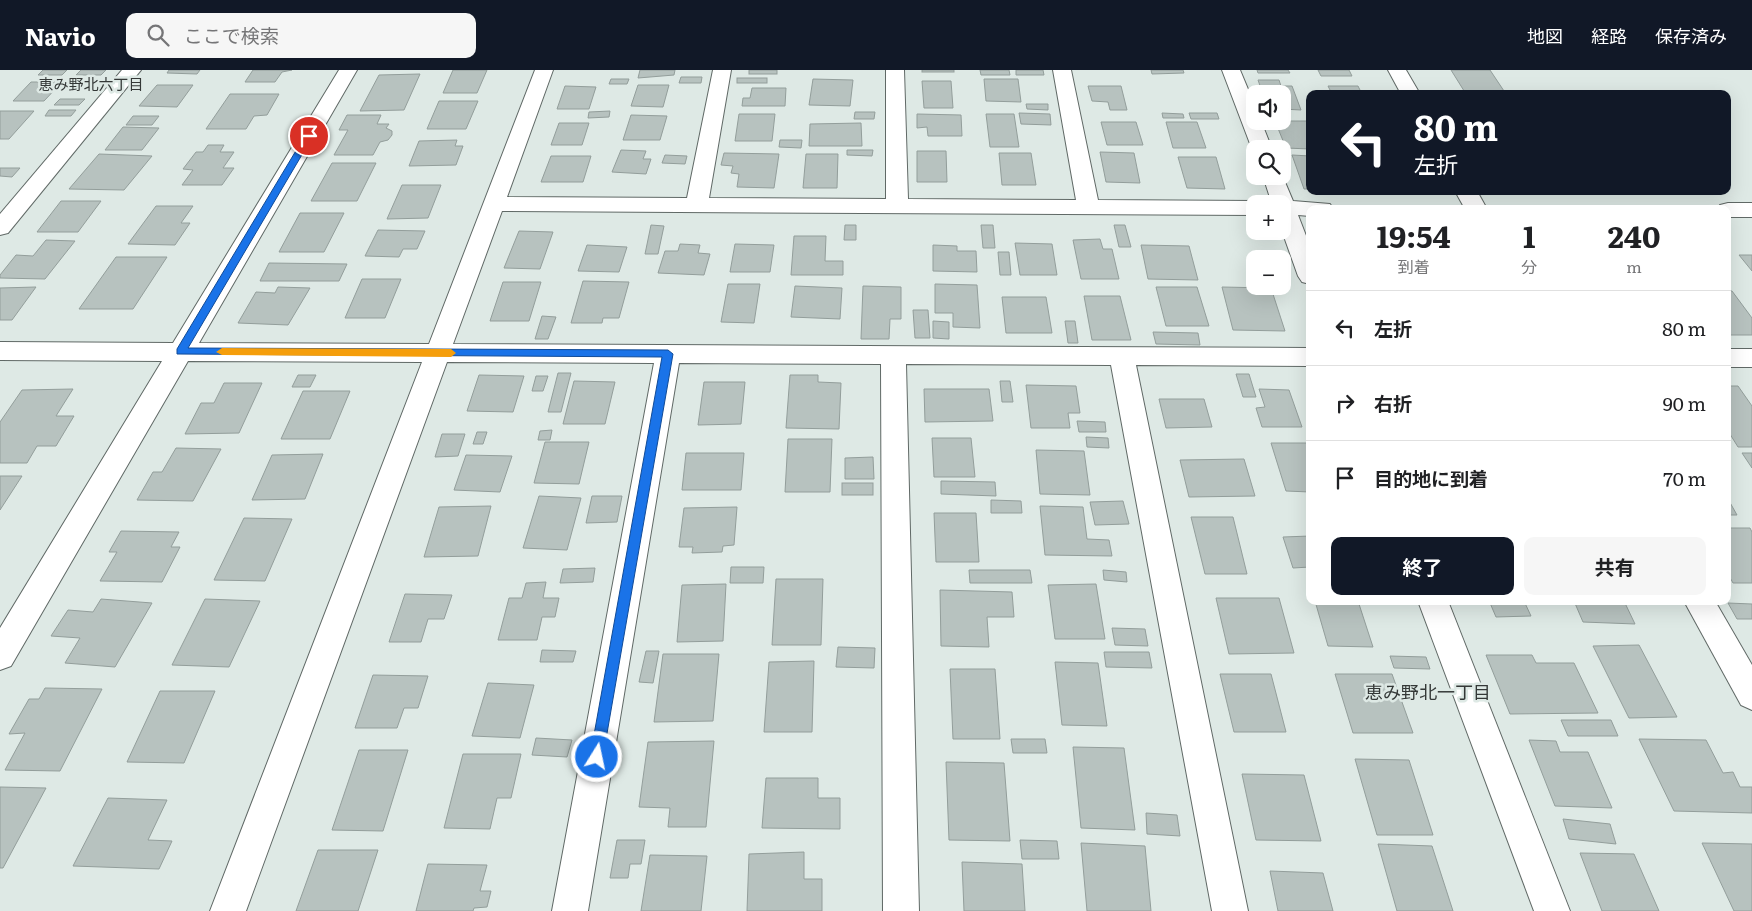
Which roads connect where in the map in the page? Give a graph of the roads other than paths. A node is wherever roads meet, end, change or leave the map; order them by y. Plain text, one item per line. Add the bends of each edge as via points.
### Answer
1 (132, 70) edge
2 (348, 70) edge
3 (544, 70) edge
4 (722, 70) edge
5 (895, 70) edge
6 (1062, 70) edge
7 (1232, 70) edge
8 (1397, 70) edge
9 (1409, 90) edge
10 (1259, 140) edge
11 (494, 204) junction
12 (697, 204) junction
13 (896, 205) junction
14 (1088, 206) junction
15 (1246, 208) edge
16 (1291, 208) edge
17 (1306, 209) edge
18 (1731, 210) edge
19 (1752, 210) edge
20 (1291, 226) edge
21 (0, 228) edge
22 (1306, 266) edge
23 (0, 350) edge
24 (181, 351) junction
25 (440, 353) junction
26 (668, 354) junction
27 (893, 355) junction
28 (1122, 356) junction
29 (1306, 357) edge
30 (1731, 358) edge
31 (1752, 358) edge
32 (1435, 605) edge
33 (1701, 605) edge
34 (0, 656) edge
35 (1752, 694) edge
36 (228, 911) edge
37 (570, 911) edge
38 (902, 911) edge
39 (1230, 911) edge
40 (1552, 911) edge

1 - 21 street
2 - 24 street
3 - 11 street
4 - 12 street
5 - 13 street
6 - 14 street
7 - 10 street
8 - 9 street
11 - 12 street
11 - 25 street
12 - 13 street
13 - 14 street
14 - 15 street
16 - 17 street
18 - 19 street
20 - 22 street
23 - 24 street
24 - 25 street
24 - 34 street
25 - 26 street
25 - 36 street
26 - 27 street
26 - 37 street
27 - 28 street
27 - 38 street
28 - 29 street
28 - 39 street
30 - 31 street
32 - 40 street
33 - 35 street

